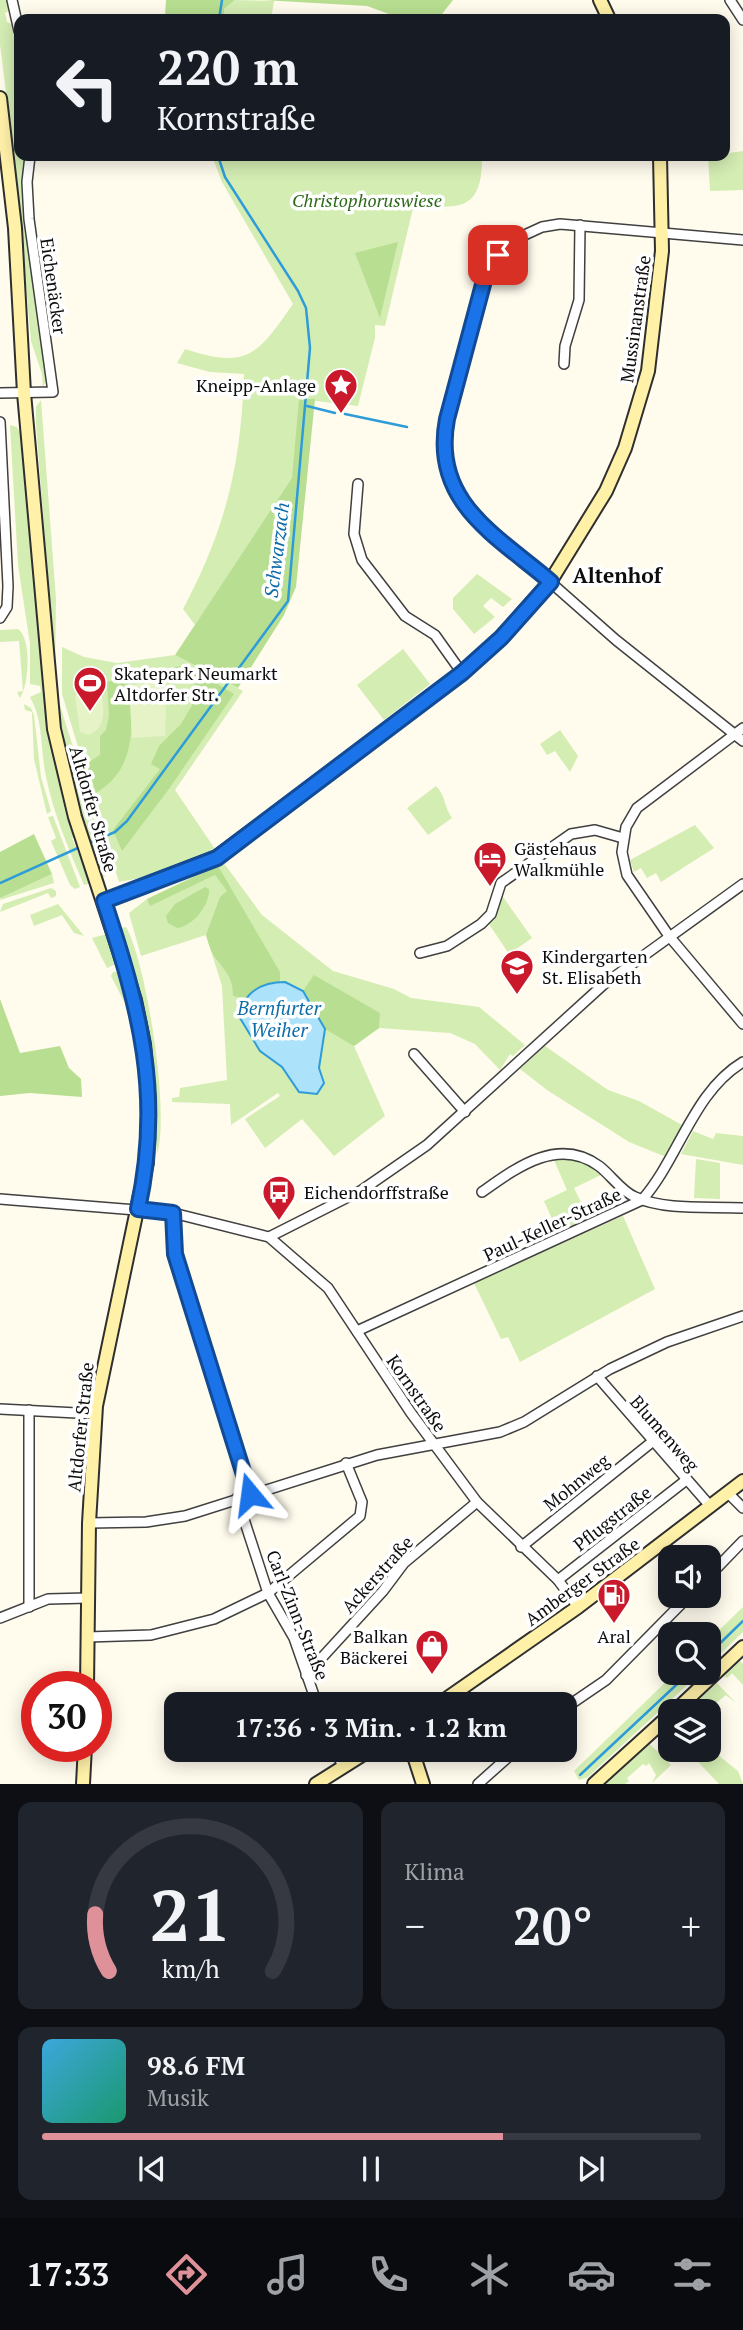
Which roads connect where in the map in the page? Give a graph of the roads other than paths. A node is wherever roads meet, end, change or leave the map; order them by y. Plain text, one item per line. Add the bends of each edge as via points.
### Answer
1 (730, 0) edge
2 (743, 20) edge
3 (0, 98) edge
4 (29, 161) edge
5 (660, 161) edge
6 (580, 225) junction
7 (663, 233) junction
8 (743, 240) edge
9 (564, 364) dead end
10 (0, 393) edge
11 (24, 393) junction
12 (0, 422) edge
13 (358, 484) dead end
14 (551, 582) junction
15 (0, 618) edge
16 (462, 673) junction
17 (740, 735) edge
18 (623, 838) junction
19 (743, 884) edge
20 (104, 901) junction
21 (669, 936) junction
22 (420, 953) dead end
23 (743, 1024) edge
24 (414, 1054) dead end
25 (743, 1062) edge
26 (464, 1112) junction
27 (482, 1192) dead end
28 (0, 1199) edge
29 (642, 1200) junction
30 (138, 1209) junction
31 (743, 1209) edge
32 (173, 1213) junction
33 (269, 1237) junction
34 (743, 1316) edge
35 (357, 1331) junction
36 (597, 1376) junction
37 (0, 1409) edge
38 (29, 1410) junction
39 (96, 1414) junction
40 (652, 1442) junction
41 (435, 1446) junction
42 (346, 1464) junction
43 (685, 1480) junction
44 (743, 1481) edge
45 (729, 1493) junction
46 (250, 1494) junction
47 (237, 1499) junction
48 (477, 1502) junction
49 (711, 1507) junction
50 (743, 1508) edge
51 (89, 1523) junction
52 (743, 1541) edge
53 (521, 1547) junction
54 (721, 1564) edge
55 (558, 1580) junction
56 (268, 1593) junction
57 (88, 1598) junction
58 (29, 1607) junction
59 (578, 1607) junction
60 (677, 1608) edge
61 (0, 1618) edge
62 (87, 1637) junction
63 (743, 1647) edge
64 (87, 1671) edge
65 (306, 1675) junction
66 (312, 1692) edge
67 (456, 1692) edge
68 (687, 1699) edge
69 (577, 1700) edge
70 (658, 1726) edge
71 (85, 1762) edge
72 (341, 1762) edge
73 (352, 1762) edge
74 (416, 1762) edge
75 (424, 1762) edge
76 (503, 1762) edge
77 (344, 1767) junction
78 (83, 1784) edge
79 (316, 1784) edge
80 (424, 1784) edge
81 (478, 1784) edge
82 (594, 1784) edge

1 - 2 street
3 - 11 main road, Altdorfer Straße via 15,228
4 - 11 street, Eichenäcker via 29,219 53,392
5 - 7 main road, Mussinanstraße
6 - 7 street
6 - 9 street via 579,300
6 - 14 street via 533,230 507,246 489,267 444,439 449,474 463,505
7 - 8 street
7 - 14 main road, Mussinanstraße via 656,326 639,406 606,491
10 - 11 street
11 - 20 main road, Altdorfer Straße via 48,675 64,775
12 - 15 street via 8,586 7,607
13 - 16 street via 355,534 362,560 405,617 435,635
14 - 16 main road, Mussinanstraße
14 - 17 street via 616,640
16 - 20 main road, Mussinanstraße via 217,858
17 - 18 street via 646,799 632,815
18 - 21 street via 627,875
18 - 22 street via 595,830 571,834 501,883 491,914 481,924 447,946
19 - 21 street
20 - 30 main road, Altdorfer Straße via 142,1028 149,1130
21 - 23 street
21 - 26 street via 600,988
24 - 26 street
25 - 29 street, Paul-Keller-Straße via 715,1085
26 - 33 street via 385,1176
27 - 29 street via 534,1160 569,1153 589,1159
28 - 30 street, Kornstraße
29 - 31 street
29 - 35 street, Paul-Keller-Straße
30 - 32 street, Kornstraße
30 - 39 main road, Altdorfer Straße via 101,1372
32 - 33 street, Kornstraße
32 - 46 street via 175,1254
33 - 35 street, Kornstraße via 317,1277
34 - 36 street, Kornstraße via 667,1342
35 - 41 street, Kornstraße
36 - 40 street, Blumenweg
36 - 41 street, Kornstraße via 513,1428
37 - 38 street
38 - 39 street
38 - 58 street
39 - 51 main road, Altdorfer Straße
40 - 43 street, Blumenweg
40 - 53 street, Mohnweg
41 - 42 street via 401,1449
41 - 48 street
42 - 46 street
42 - 56 street via 362,1502 360,1516
43 - 49 street, Blumenweg
43 - 55 street, Pflugstraße
44 - 45 main road, Amberger Straße
45 - 49 main road, Amberger Straße
45 - 50 street
46 - 47 street
47 - 51 street via 168,1519
47 - 56 street, Carl-Zinn-Straße
48 - 53 street
48 - 65 street, Ackerstraße via 404,1563
49 - 59 main road, Amberger Straße
51 - 57 main road, Altdorfer Straße
52 - 54 street
53 - 55 street
55 - 59 street
56 - 62 street via 214,1619 178,1630
56 - 65 street, Carl-Zinn-Straße via 294,1638
57 - 58 street via 48,1599
57 - 62 main road, Altdorfer Straße
58 - 61 street
59 - 67 main road, Amberger Straße
60 - 69 street via 606,1680
62 - 64 main road, Altdorfer Straße
63 - 68 main road
65 - 66 street, Carl-Zinn-Straße
70 - 82 main road
71 - 78 main road
72 - 77 street
73 - 77 main road
74 - 80 main road
75 - 80 main road
76 - 81 street
77 - 79 main road

